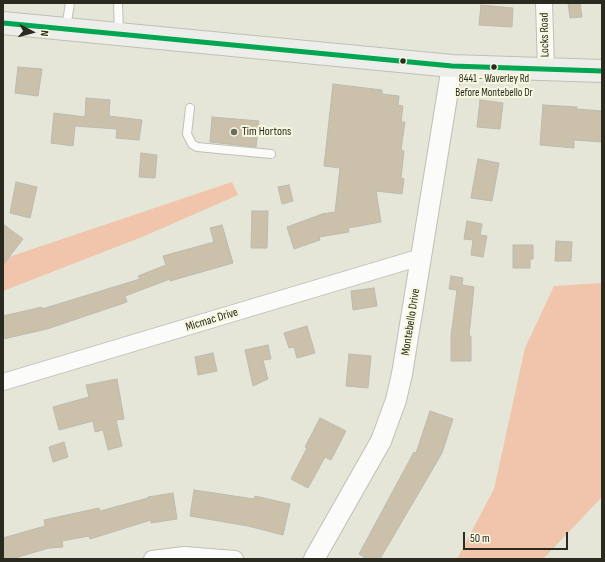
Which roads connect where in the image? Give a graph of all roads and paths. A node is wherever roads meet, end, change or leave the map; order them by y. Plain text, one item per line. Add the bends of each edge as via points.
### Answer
1 (70, 3) edge
2 (118, 3) edge
3 (544, 3) edge
4 (3, 23) edge
5 (66, 29) junction
6 (119, 34) junction
7 (452, 66) junction
8 (546, 68) junction
9 (602, 71) edge
10 (190, 108) dead end
11 (271, 154) dead end
12 (421, 257) junction
13 (3, 382) edge
14 (152, 559) edge
15 (234, 559) edge
16 (314, 559) edge

1 - 5 lane
2 - 6 lane
3 - 8 street, Locks Road
4 - 5 main road
5 - 6 main road
6 - 7 main road
7 - 8 main road
7 - 12 street, Montebello Drive
8 - 9 main road
10 - 11 lane via 187,134 192,144 197,147
12 - 13 street, Micmac Drive
12 - 16 street, Montebello Drive via 402,374 389,423
14 - 15 street via 184,555

